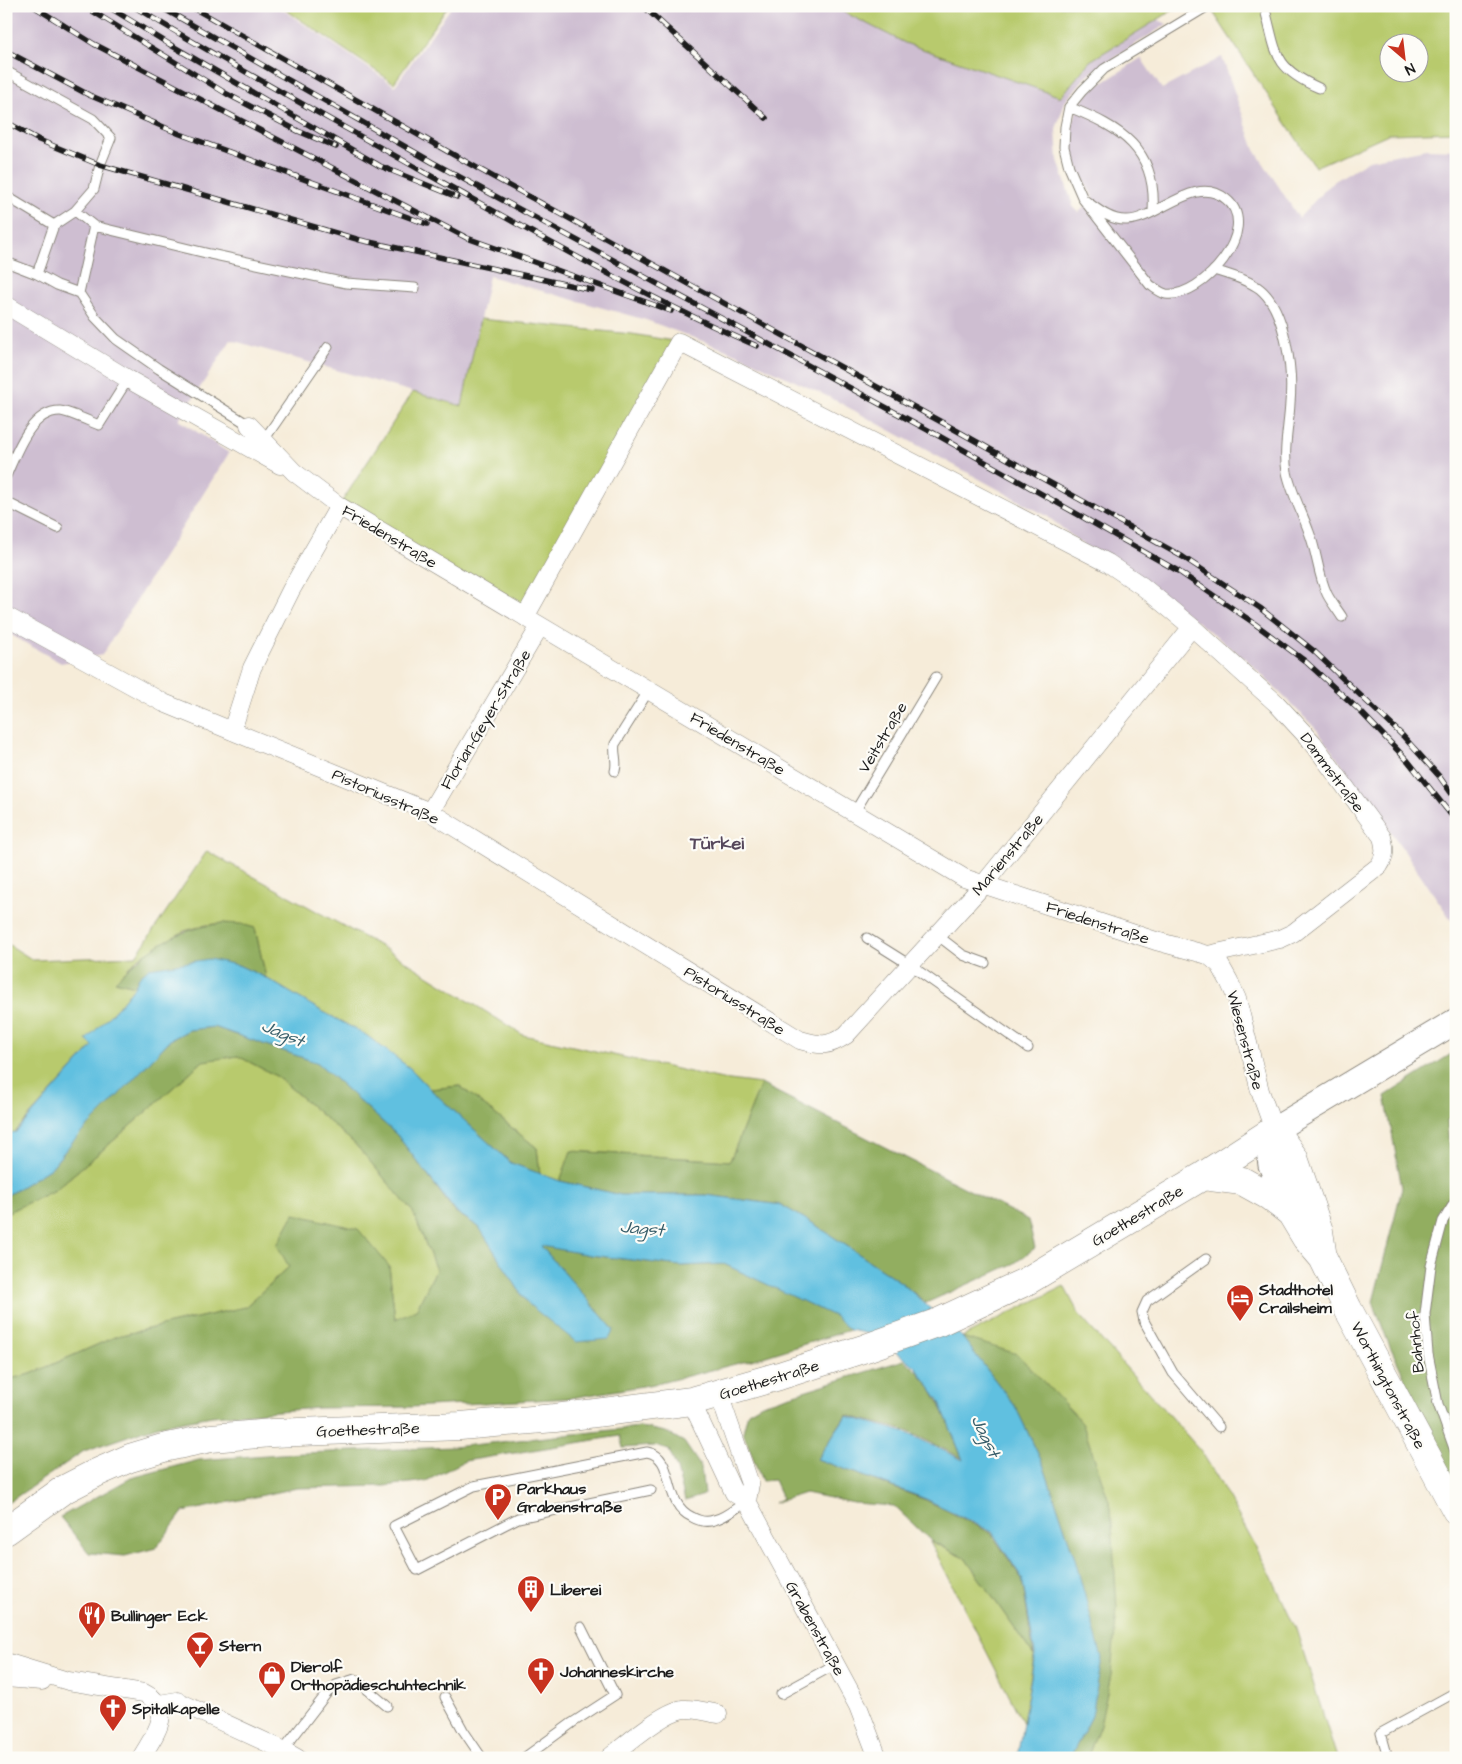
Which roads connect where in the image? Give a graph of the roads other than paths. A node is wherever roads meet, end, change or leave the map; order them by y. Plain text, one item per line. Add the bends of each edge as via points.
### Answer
1 (1208, 6) edge
2 (1264, 6) edge
3 (6, 71) edge
4 (1319, 88) dead end
5 (1069, 107) junction
6 (6, 196) edge
7 (1083, 199) junction
8 (75, 211) junction
9 (1153, 211) junction
10 (54, 225) junction
11 (94, 226) junction
12 (6, 262) edge
13 (1214, 270) junction
14 (37, 274) junction
15 (415, 288) dead end
16 (78, 293) junction
17 (6, 305) edge
18 (328, 347) dead end
19 (128, 379) junction
20 (249, 426) joint
21 (264, 440) junction
22 (294, 472) junction
23 (6, 476) edge
24 (6, 502) edge
25 (339, 506) junction
26 (58, 528) dead end
27 (6, 616) edge
28 (525, 617) junction
29 (1342, 617) dead end
30 (540, 626) junction
31 (1192, 627) junction
32 (936, 677) dead end
33 (649, 690) junction
34 (232, 731) junction
35 (615, 771) dead end
36 (430, 812) junction
37 (854, 813) junction
38 (983, 885) junction
39 (937, 935) junction
40 (867, 938) dead end
41 (1208, 955) junction
42 (985, 963) dead end
43 (910, 965) junction
44 (1456, 1021) edge
45 (800, 1040) joint
46 (1028, 1048) dead end
47 (1274, 1130) junction
48 (1203, 1176) junction
49 (1456, 1200) edge
50 (1291, 1213) junction
51 (1323, 1258) junction
52 (1206, 1260) dead end
53 (719, 1394) junction
54 (692, 1401) junction
55 (1219, 1427) dead end
56 (1456, 1454) edge
57 (651, 1490) dead end
58 (747, 1501) junction
59 (1455, 1504) edge
60 (9, 1529) edge
61 (581, 1627) dead end
62 (6, 1662) edge
63 (836, 1664) junction
64 (6, 1678) edge
65 (68, 1681) junction
66 (1456, 1692) edge
67 (782, 1694) dead end
68 (445, 1697) dead end
69 (159, 1704) junction
70 (387, 1706) dead end
71 (718, 1714) dead end
72 (290, 1754) edge
73 (141, 1758) edge
74 (482, 1758) edge
75 (524, 1758) edge
76 (609, 1758) edge
77 (878, 1758) edge
78 (1388, 1758) edge

1 - 5 lane via 1104,69
2 - 4 lane via 1277,56 1301,80
3 - 8 lane via 94,119 111,138 94,190
5 - 7 lane via 1064,147
5 - 9 lane via 1119,131 1138,150 1148,169 1154,192
6 - 10 lane
7 - 9 lane via 1103,213 1126,221
7 - 13 lane via 1150,285 1164,294 1177,294 1194,288
8 - 10 lane
8 - 11 lane
9 - 13 lane via 1184,195 1201,192 1226,198 1238,220 1237,231 1234,242
10 - 14 lane
11 - 15 lane via 346,283
11 - 16 lane
12 - 14 lane
13 - 29 lane via 1260,289 1277,314 1288,358 1291,402 1286,440 1287,471 1310,533 1327,594
14 - 16 lane
16 - 20 lane via 116,339
17 - 19 street, Friedenstraße
18 - 21 lane
19 - 22 street, Friedenstraße
19 - 23 lane via 100,425 60,410 43,415 27,431
20 - 21 street, Friedenstraße
21 - 22 street, Friedenstraße
22 - 25 street, Friedenstraße
24 - 26 lane
25 - 28 street, Friedenstraße
25 - 34 street via 291,590 252,668
27 - 34 street, Pistoriusstraße via 164,703
28 - 30 street, Friedenstraße
28 - 31 street, Dammstraße via 678,342 1108,563
30 - 33 street, Friedenstraße
30 - 36 street, Florian-Geyer-Straße
31 - 38 street, Marienstraße
31 - 41 street, Dammstraße via 1276,704 1313,743 1382,837 1385,847 1384,859 1379,866 1293,933 1280,939
32 - 37 lane, Veitstraße
33 - 35 lane via 615,744
33 - 37 street, Friedenstraße
34 - 36 street, Pistoriusstraße
36 - 45 street, Pistoriusstraße
37 - 38 street, Friedenstraße via 964,878
38 - 39 street, Marienstraße
38 - 41 street, Friedenstraße
39 - 42 lane via 963,955
39 - 43 street, Marienstraße
40 - 43 lane
41 - 47 street, Wiesenstraße via 1220,966 1237,999 1260,1091
43 - 45 street, Marienstraße via 846,1035 824,1045
43 - 46 lane
44 - 47 main road, Goethestraße
47 - 48 main road, Goethestraße
47 - 50 main road, Worthingtonstraße via 1269,1151 1271,1165
47 - 51 main road, Worthingtonstraße via 1294,1158 1319,1230
48 - 50 main road, Worthingtonstraße via 1242,1181
48 - 53 main road, Goethestraße via 1027,1281 939,1322
49 - 56 lane, Bahnhof via 1443,1221 1430,1266 1425,1314 1428,1354 1438,1404
50 - 51 main road, Worthingtonstraße
51 - 59 main road, Worthingtonstraße
52 - 55 lane via 1147,1301 1142,1312 1173,1373
53 - 54 main road, Goethestraße
53 - 58 street, Grabenstraße via 750,1484
54 - 58 street, Grabenstraße via 734,1493
54 - 60 main road, Goethestraße via 460,1426 211,1438 147,1453 96,1473 63,1490
57 - 58 lane via 518,1518 418,1570 394,1526 474,1486 647,1452 659,1456 664,1463 672,1495 681,1510 702,1522 715,1520
58 - 63 street, Grabenstraße
61 - 75 lane via 615,1695
62 - 65 street
63 - 67 lane
63 - 77 street, Grabenstraße via 858,1706
64 - 65 street
65 - 69 street via 144,1693
66 - 78 lane via 1381,1733
68 - 74 lane
69 - 72 street via 177,1701
69 - 73 street via 162,1715 159,1726
70 - 72 lane via 355,1679 336,1685 327,1693
71 - 76 street via 683,1709 670,1713

